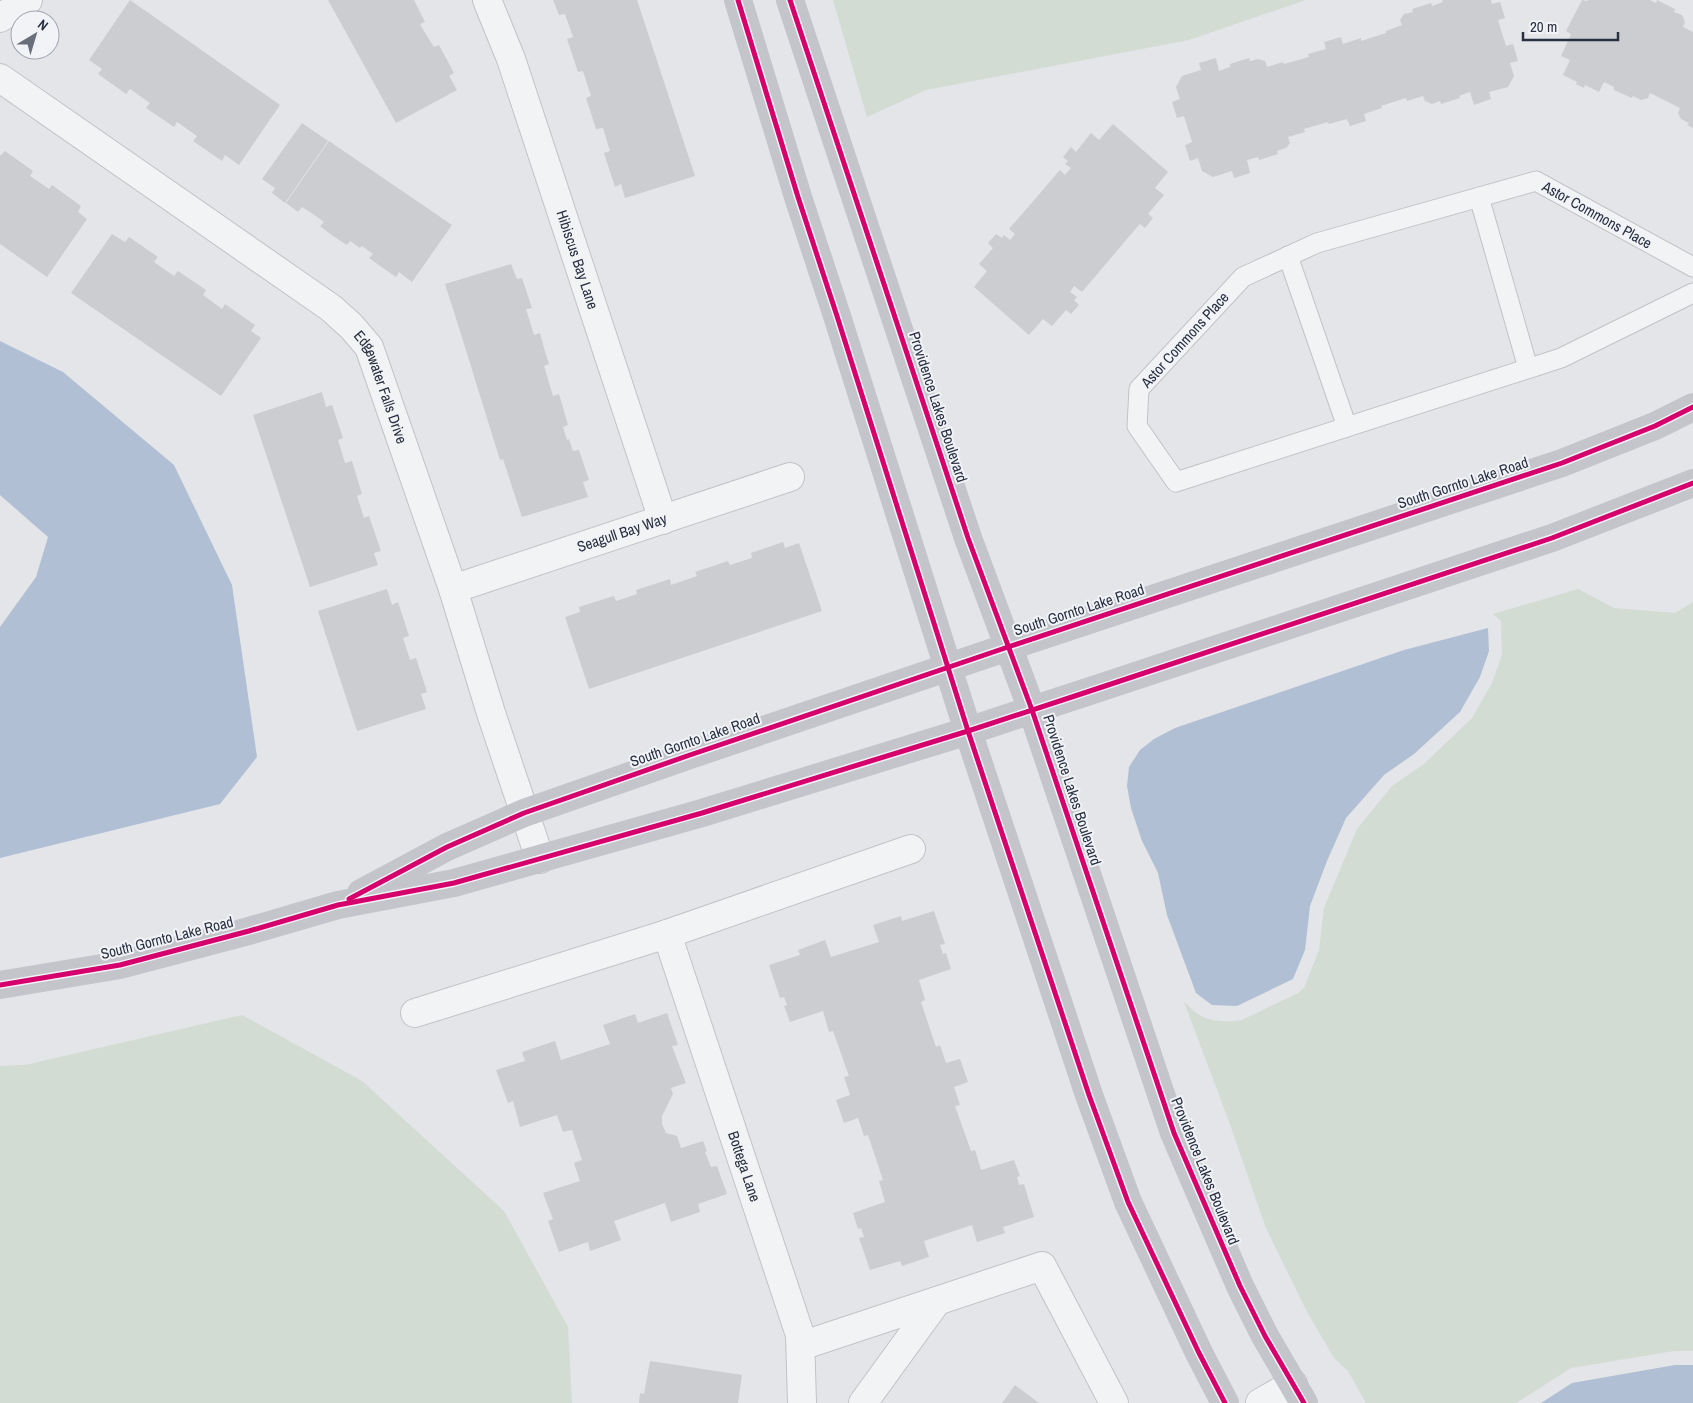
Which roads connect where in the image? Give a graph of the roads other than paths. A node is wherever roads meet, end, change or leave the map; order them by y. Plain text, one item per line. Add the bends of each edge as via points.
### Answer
1 (28, 0) edge
2 (487, 0) edge
3 (738, 0) edge
4 (790, 0) edge
5 (0, 18) edge
6 (0, 78) edge
7 (1479, 197) junction
8 (1288, 256) junction
9 (1693, 267) edge
10 (1693, 293) edge
11 (1528, 368) junction
12 (1693, 407) edge
13 (1347, 427) junction
14 (790, 478) dead end
15 (1693, 484) edge
16 (663, 520) junction
17 (453, 589) junction
18 (1008, 647) junction
19 (948, 667) junction
20 (1032, 710) junction
21 (968, 731) junction
22 (524, 813) junction
23 (911, 849) dead end
24 (540, 859) junction
25 (338, 905) junction
26 (667, 934) junction
27 (0, 985) edge
28 (415, 1013) dead end
29 (938, 1301) junction
30 (801, 1346) junction
31 (1299, 1394) edge
32 (802, 1403) edge
33 (863, 1403) edge
34 (1114, 1403) edge
35 (1225, 1403) edge
36 (1260, 1403) edge

1 - 5 street
2 - 16 street, Hibiscus Bay Lane via 511,59
3 - 19 street
4 - 18 street, Providence Lakes Boulevard via 968,538
6 - 17 street, Edgewater Falls Drive via 331,308 370,347
7 - 8 lane, Astor Commons Place via 1317,243
7 - 9 lane, Astor Commons Place via 1536,181
7 - 11 lane
8 - 13 lane
8 - 13 lane, Astor Commons Place via 1243,276 1139,389 1137,426 1176,482
10 - 11 lane, Astor Commons Place via 1562,358
11 - 13 lane, Astor Commons Place
12 - 18 street, South Gornto Lake Road via 1656,426 1562,463
14 - 16 street, Seagull Bay Way
15 - 20 street, South Gornto Lake Road via 1552,538
16 - 17 street, Seagull Bay Way
17 - 22 street, Edgewater Falls Drive
18 - 19 street, South Gornto Lake Road
18 - 20 street, Providence Lakes Boulevard
19 - 21 street
19 - 22 street, South Gornto Lake Road
20 - 21 street, South Gornto Lake Road
20 - 31 street, Providence Lakes Boulevard via 1174,1133 1240,1286
21 - 24 street, South Gornto Lake Road
21 - 35 street via 1089,1095 1128,1202
22 - 24 street, Edgewater Falls Drive
22 - 25 street, South Gornto Lake Road via 447,847
23 - 26 street
24 - 25 street, South Gornto Lake Road via 454,883
25 - 27 street, South Gornto Lake Road via 120,965
26 - 28 street
26 - 30 street, Bottega Lane
29 - 30 street
29 - 33 street
29 - 34 street via 1042,1266
30 - 32 street, Bottega Lane
31 - 36 street

